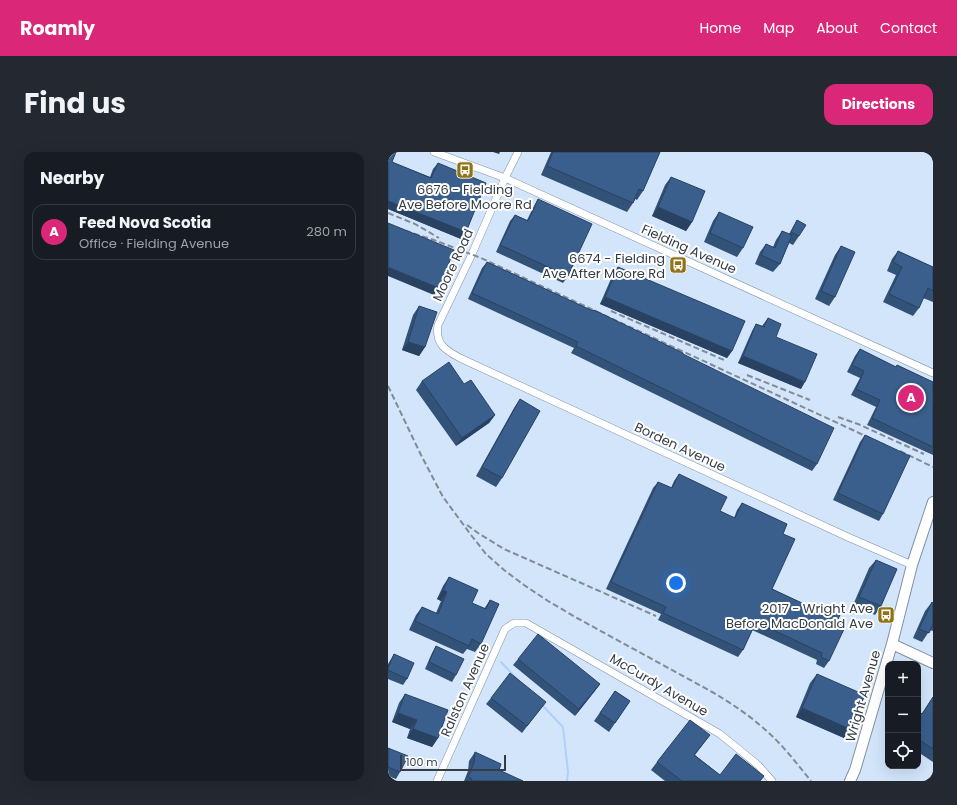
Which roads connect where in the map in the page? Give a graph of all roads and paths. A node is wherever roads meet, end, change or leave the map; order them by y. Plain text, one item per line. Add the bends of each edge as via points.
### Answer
1 (434, 152) edge
2 (518, 152) edge
3 (505, 178) junction
4 (441, 345) joint
5 (933, 373) edge
6 (933, 502) edge
7 (912, 565) junction
8 (526, 623) joint
9 (892, 644) junction
10 (933, 663) edge
11 (437, 781) edge
12 (772, 781) edge
13 (850, 781) edge

1 - 3 street, Fielding Avenue
2 - 3 street, Moore Road
3 - 4 street, Moore Road via 438,326
3 - 5 street, Fielding Avenue
4 - 7 street, Borden Avenue via 460,358
6 - 7 main road, Wright Avenue
7 - 9 main road, Wright Avenue
8 - 11 street, Ralston Avenue via 514,623 505,629
8 - 12 street, McCurdy Avenue via 720,734 758,765
9 - 10 main road
9 - 13 main road, Wright Avenue

